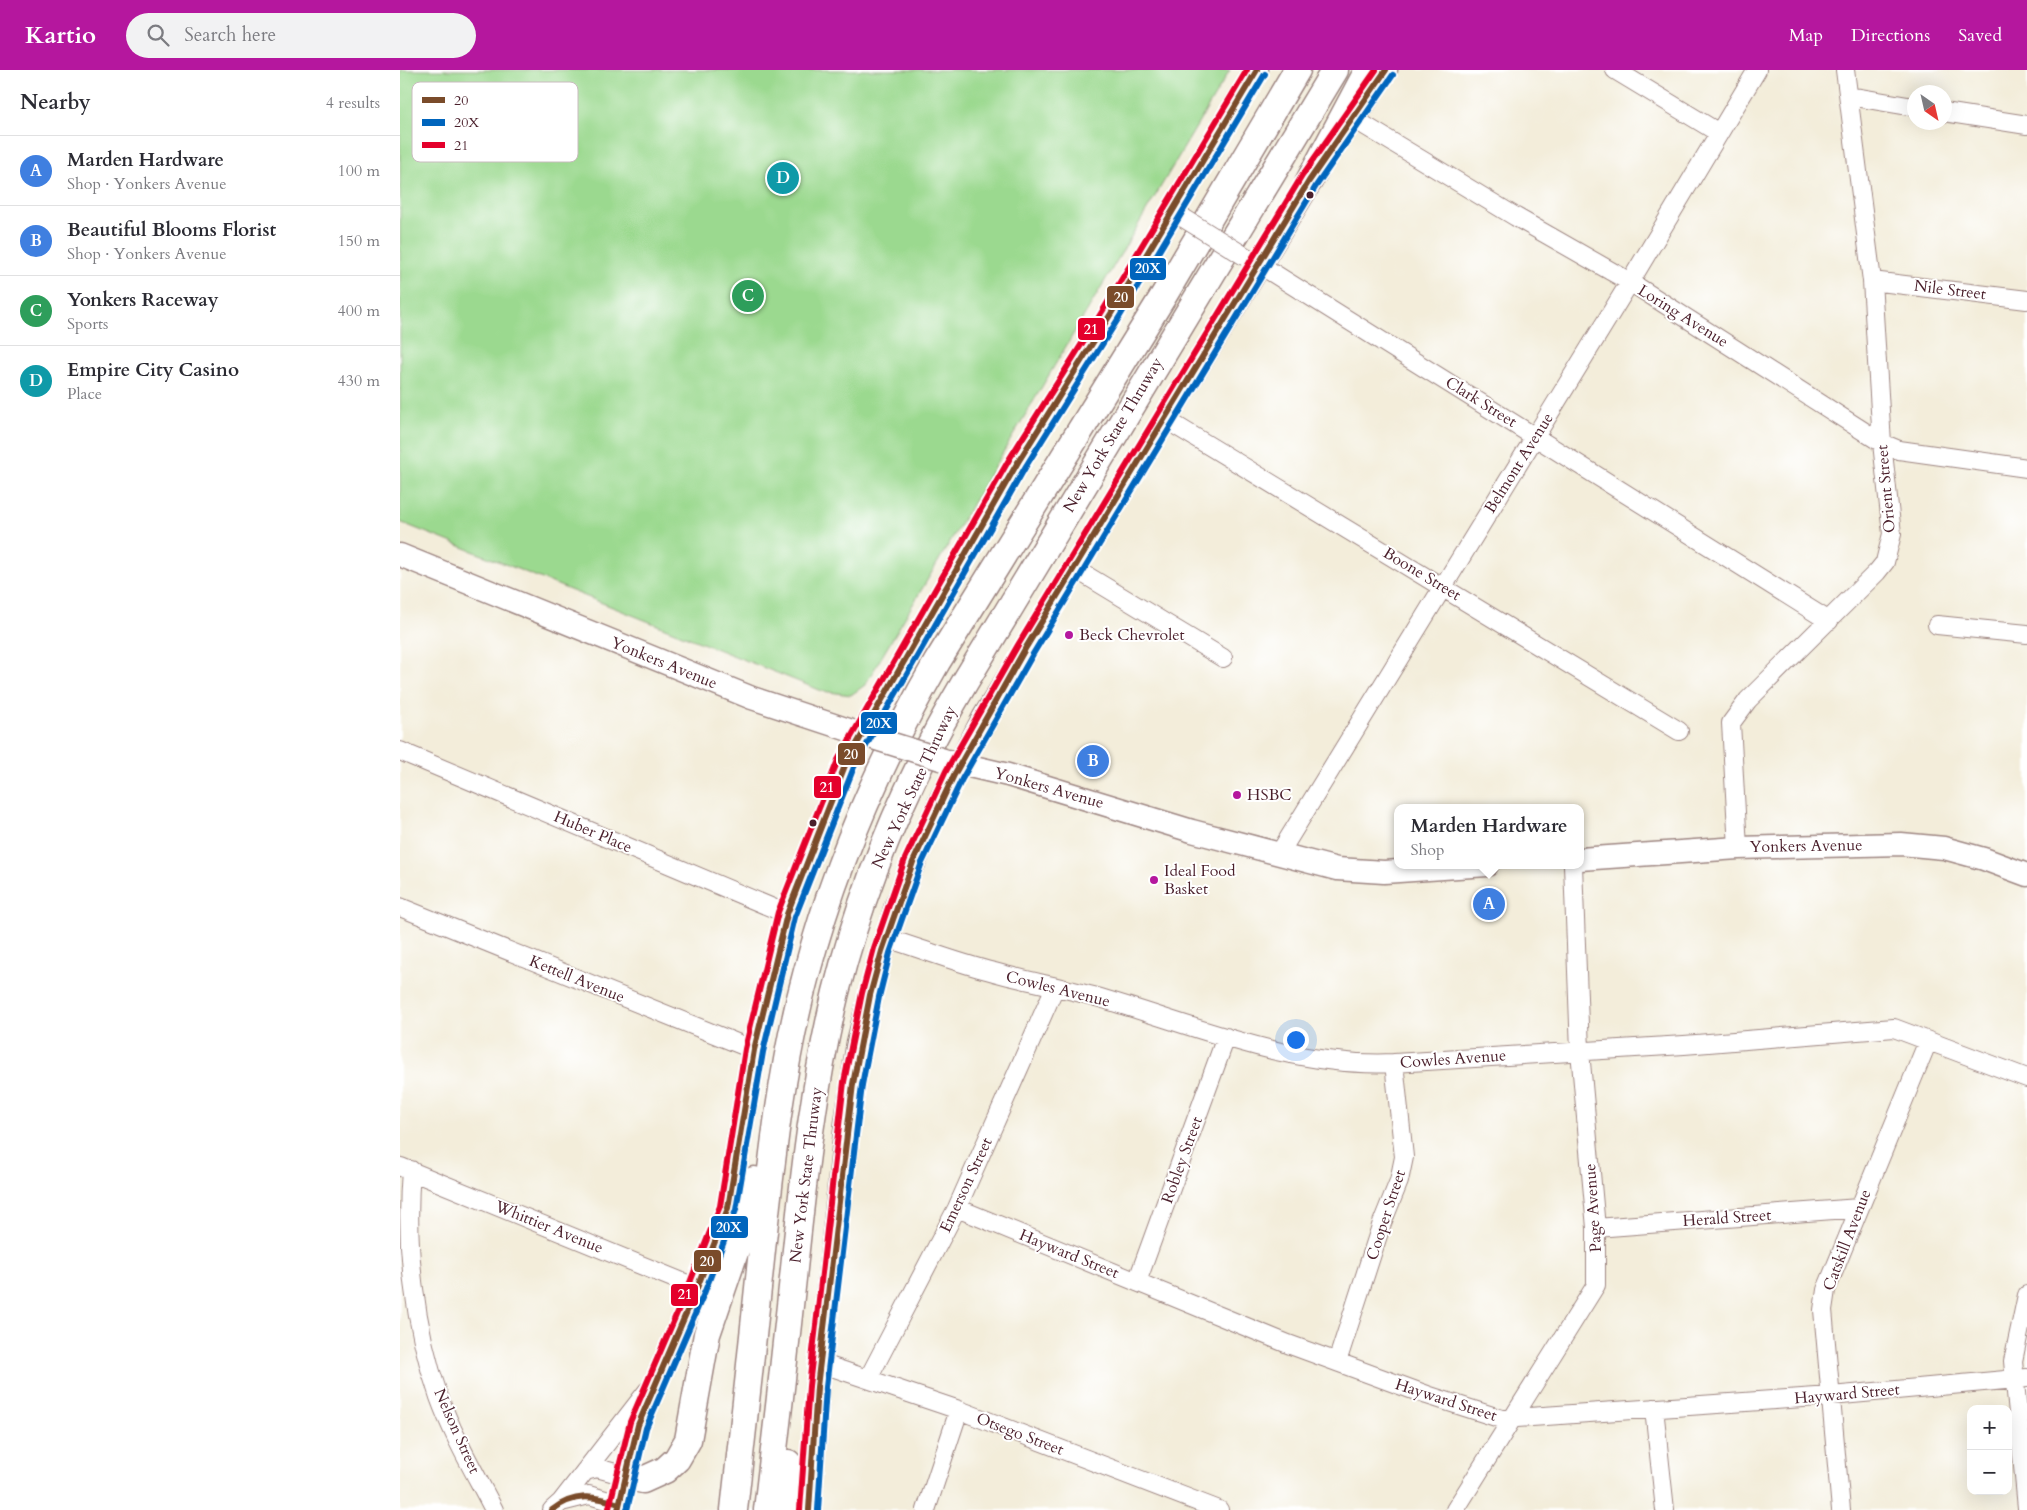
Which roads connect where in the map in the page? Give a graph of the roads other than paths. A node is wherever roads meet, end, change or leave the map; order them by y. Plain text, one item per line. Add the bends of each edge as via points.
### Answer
1 (1257, 70) edge
2 (1297, 70) edge
3 (1335, 70) edge
4 (1368, 70) edge
5 (1386, 70) edge
6 (1615, 70) edge
7 (1757, 70) edge
8 (1845, 70) edge
9 (1848, 96) junction
10 (1907, 106) edge
11 (1952, 113) edge
12 (1354, 119) junction
13 (2027, 125) edge
14 (1719, 133) junction
15 (1310, 181) junction
16 (1177, 214) junction
17 (1253, 260) junction
18 (1872, 281) junction
19 (1630, 282) junction
20 (2027, 300) edge
21 (1165, 419) junction
22 (1536, 436) junction
23 (1882, 443) junction
24 (2027, 468) edge
25 (400, 555) edge
26 (1074, 568) junction
27 (1443, 587) junction
28 (1829, 621) junction
29 (1937, 624) dead end
30 (2027, 634) edge
31 (1224, 658) dead end
32 (1679, 730) dead end
33 (865, 736) junction
34 (400, 751) edge
35 (952, 762) junction
36 (1738, 848) junction
37 (1279, 854) junction
38 (1584, 859) edge
39 (1428, 869) edge
40 (1573, 869) edge
41 (2027, 875) edge
42 (400, 908) edge
43 (787, 914) junction
44 (886, 938) junction
45 (1055, 987) junction
46 (1226, 1037) junction
47 (1928, 1041) junction
48 (754, 1050) junction
49 (1580, 1051) junction
50 (1394, 1063) junction
51 (2027, 1078) edge
52 (779, 1102) junction
53 (406, 1168) edge
54 (957, 1208) junction
55 (1859, 1208) junction
56 (1596, 1228) junction
57 (1138, 1282) junction
58 (697, 1288) junction
59 (2027, 1295) edge
60 (791, 1296) junction
61 (1337, 1362) junction
62 (820, 1363) junction
63 (661, 1374) junction
64 (868, 1379) junction
65 (2021, 1379) edge
66 (1832, 1396) junction
67 (1654, 1408) junction
68 (959, 1410) junction
69 (1514, 1418) junction
70 (585, 1471) junction
71 (626, 1476) junction
72 (557, 1506) edge
73 (618, 1507) edge
74 (2027, 1508) edge
75 (494, 1510) edge
76 (734, 1510) edge
77 (768, 1510) edge
78 (787, 1510) edge
79 (809, 1510) edge
80 (926, 1510) edge
81 (1219, 1510) edge
82 (1455, 1510) edge
83 (1665, 1510) edge
84 (1841, 1510) edge

1 - 16 main road
2 - 52 highway, New York State Thruway via 1164,295 910,709 862,811 823,917 806,972
3 - 60 highway, New York State Thruway via 964,682 939,726 890,831 852,936 824,1045 806,1156
4 - 15 highway
5 - 12 main road
6 - 14 street
7 - 14 street, Belmont Avenue
8 - 9 street, Orient Street
9 - 10 street
9 - 18 street, Orient Street
11 - 13 street
12 - 15 main road
12 - 19 street, Loring Avenue via 1516,218
14 - 19 street, Belmont Avenue
15 - 17 main road
16 - 17 street, Clark Street, bridge
16 - 33 main road via 1018,462
17 - 21 main road
17 - 22 street, Clark Street
18 - 20 street, Nile Street
18 - 23 street, Orient Street
19 - 22 street, Belmont Avenue
19 - 23 street, Loring Avenue
21 - 26 main road
21 - 27 street, Boone Street
22 - 27 street, Belmont Avenue
22 - 28 street, Clark Street
23 - 24 street, Loring Avenue via 1899,450
23 - 28 street, Orient Street via 1892,534 1885,562
25 - 33 main road, Yonkers Avenue via 752,698
26 - 31 street
26 - 35 main road via 984,717
27 - 32 street, Boone Street
27 - 37 street, Belmont Avenue
28 - 36 street, Orient Street via 1748,700 1731,723
29 - 30 street
33 - 35 main road, Yonkers Avenue, bridge
33 - 43 main road via 846,763
34 - 43 street, Huber Place
35 - 37 main road, Yonkers Avenue via 1008,775
35 - 44 main road via 941,799
36 - 38 main road, Yonkers Avenue
36 - 41 main road, Yonkers Avenue via 1923,846 1984,859
37 - 39 main road, Yonkers Avenue via 1337,869 1384,872
40 - 49 street, Page Avenue
42 - 48 street, Kettell Avenue
43 - 48 main road
44 - 45 street, Cowles Avenue via 992,972
44 - 62 main road via 857,1052 846,1123
45 - 46 street, Cowles Avenue
45 - 54 street, Emerson Street
46 - 50 street, Cowles Avenue via 1310,1059
46 - 57 street, Robley Street
47 - 49 street, Cowles Avenue via 1894,1028
47 - 51 street, Cowles Avenue
47 - 55 street, Catskill Avenue
48 - 58 main road via 728,1208
49 - 50 street, Cowles Avenue
49 - 56 street, Page Avenue
50 - 61 street, Cooper Street via 1404,1157 1399,1181
52 - 71 highway via 758,1156 745,1222 708,1334 688,1440 677,1459 665,1470 643,1480
52 - 76 highway, New York State Thruway
53 - 58 street, Whittier Avenue
53 - 75 street, Nelson Street via 410,1242 427,1355 439,1397
54 - 57 street, Hayward Street
54 - 64 street, Emerson Street
55 - 56 street, Herald Street
55 - 66 street, Catskill Avenue via 1826,1290 1823,1310
56 - 69 street, Page Avenue via 1596,1285
57 - 61 street, Hayward Street
58 - 63 main road
59 - 65 street via 2013,1361
60 - 77 highway, New York State Thruway
60 - 78 highway
61 - 69 street, Hayward Street via 1502,1419
62 - 64 street, Otsego Street
62 - 79 main road
63 - 70 street
63 - 71 main road via 638,1425
64 - 68 street, Otsego Street
65 - 66 street, Hayward Street
65 - 74 street
66 - 67 street, Hayward Street
66 - 84 street, Catskill Avenue
67 - 69 street, Hayward Street
67 - 83 street
68 - 80 street
68 - 81 street, Otsego Street
69 - 82 street, Page Avenue
70 - 71 street via 597,1468
70 - 72 street
71 - 73 main road
72 - 73 street via 589,1494

